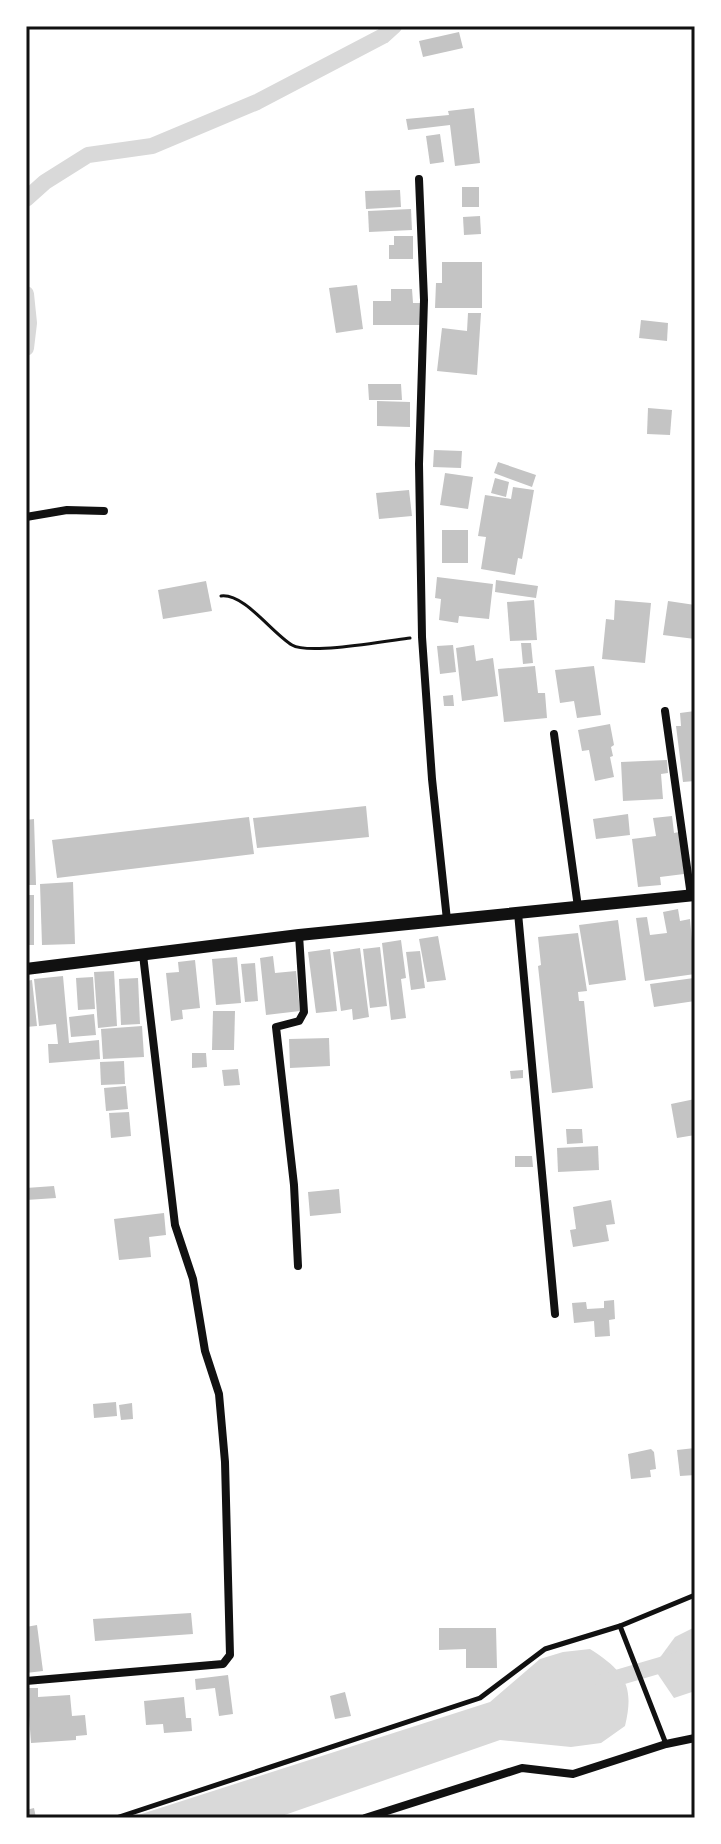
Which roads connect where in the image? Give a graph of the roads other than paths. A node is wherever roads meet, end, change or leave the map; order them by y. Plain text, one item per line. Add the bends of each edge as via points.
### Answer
1 (419, 179) dead end
2 (104, 511) dead end
3 (26, 517) edge
4 (665, 711) dead end
5 (554, 734) dead end
6 (693, 896) edge
7 (578, 907) junction
8 (518, 913) junction
9 (447, 920) junction
10 (299, 935) junction
11 (143, 955) junction
12 (26, 969) edge
13 (298, 1266) dead end
14 (555, 1314) dead end
15 (695, 1595) edge
16 (620, 1626) junction
17 (26, 1681) edge
18 (695, 1738) edge
19 (666, 1744) junction
20 (116, 1818) edge
21 (365, 1818) edge

1 - 9 street via 424,300 419,464 422,637
2 - 3 street
4 - 6 street
5 - 7 street
6 - 7 street
7 - 8 street
8 - 9 street
8 - 14 street
9 - 10 street
10 - 11 street
10 - 13 street via 304,1012 299,1021 276,1027
11 - 12 street
11 - 17 street via 175,1225 219,1394 230,1655 223,1664
15 - 16 lane
16 - 19 lane
16 - 20 lane via 545,1649 480,1698
18 - 19 street
19 - 21 street via 573,1774 522,1768

